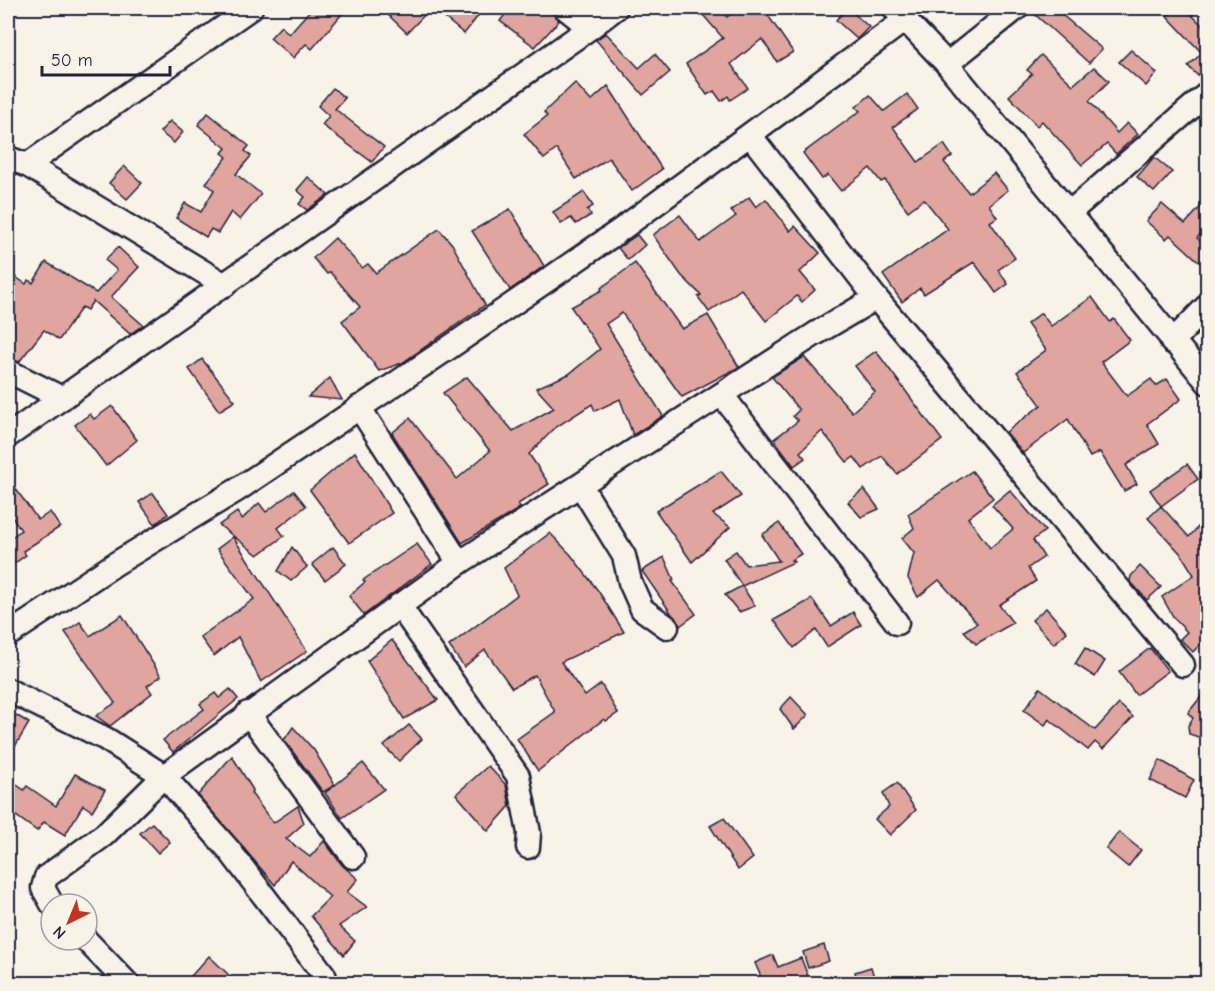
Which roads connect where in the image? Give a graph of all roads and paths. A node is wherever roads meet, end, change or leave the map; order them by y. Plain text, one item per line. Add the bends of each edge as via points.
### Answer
1 (251, 8) edge
2 (565, 8) edge
3 (616, 8) edge
4 (1017, 8) edge
5 (899, 14) edge
6 (590, 28) junction
7 (947, 64) junction
8 (1208, 93) edge
9 (750, 135) junction
10 (17, 162) edge
11 (1069, 213) junction
12 (225, 285) junction
13 (876, 298) junction
14 (1208, 305) edge
15 (1172, 342) junction
16 (8, 371) edge
17 (1208, 384) edge
18 (722, 395) junction
19 (62, 398) junction
20 (359, 407) junction
21 (8, 436) edge
22 (581, 486) junction
23 (459, 563) junction
24 (399, 605) junction
25 (897, 623) dead end
26 (667, 627) dead end
27 (8, 635) edge
28 (1183, 665) dead end
29 (8, 690) edge
30 (248, 713) junction
31 (164, 776) junction
32 (528, 847) dead end
33 (353, 857) dead end
34 (46, 892) edge
35 (97, 952) edge
36 (128, 984) edge
37 (327, 984) edge

1 - 10 street
2 - 6 street
3 - 6 street
4 - 7 street
5 - 7 street
5 - 9 street
6 - 12 street
7 - 11 street
8 - 11 street
9 - 13 street
9 - 20 street via 619,231
10 - 12 street
11 - 15 street
12 - 19 street
13 - 18 street
13 - 28 street
14 - 15 street
15 - 17 street
16 - 19 street
18 - 22 street
18 - 25 street
19 - 21 street
20 - 23 street
20 - 27 street via 237,490
22 - 23 street
22 - 26 street via 624,556 642,609
23 - 24 street
24 - 30 street
24 - 32 street via 518,776
29 - 31 street via 106,739
30 - 31 street
30 - 33 street
31 - 34 street via 104,835 46,877
31 - 37 street via 229,850
35 - 36 street

